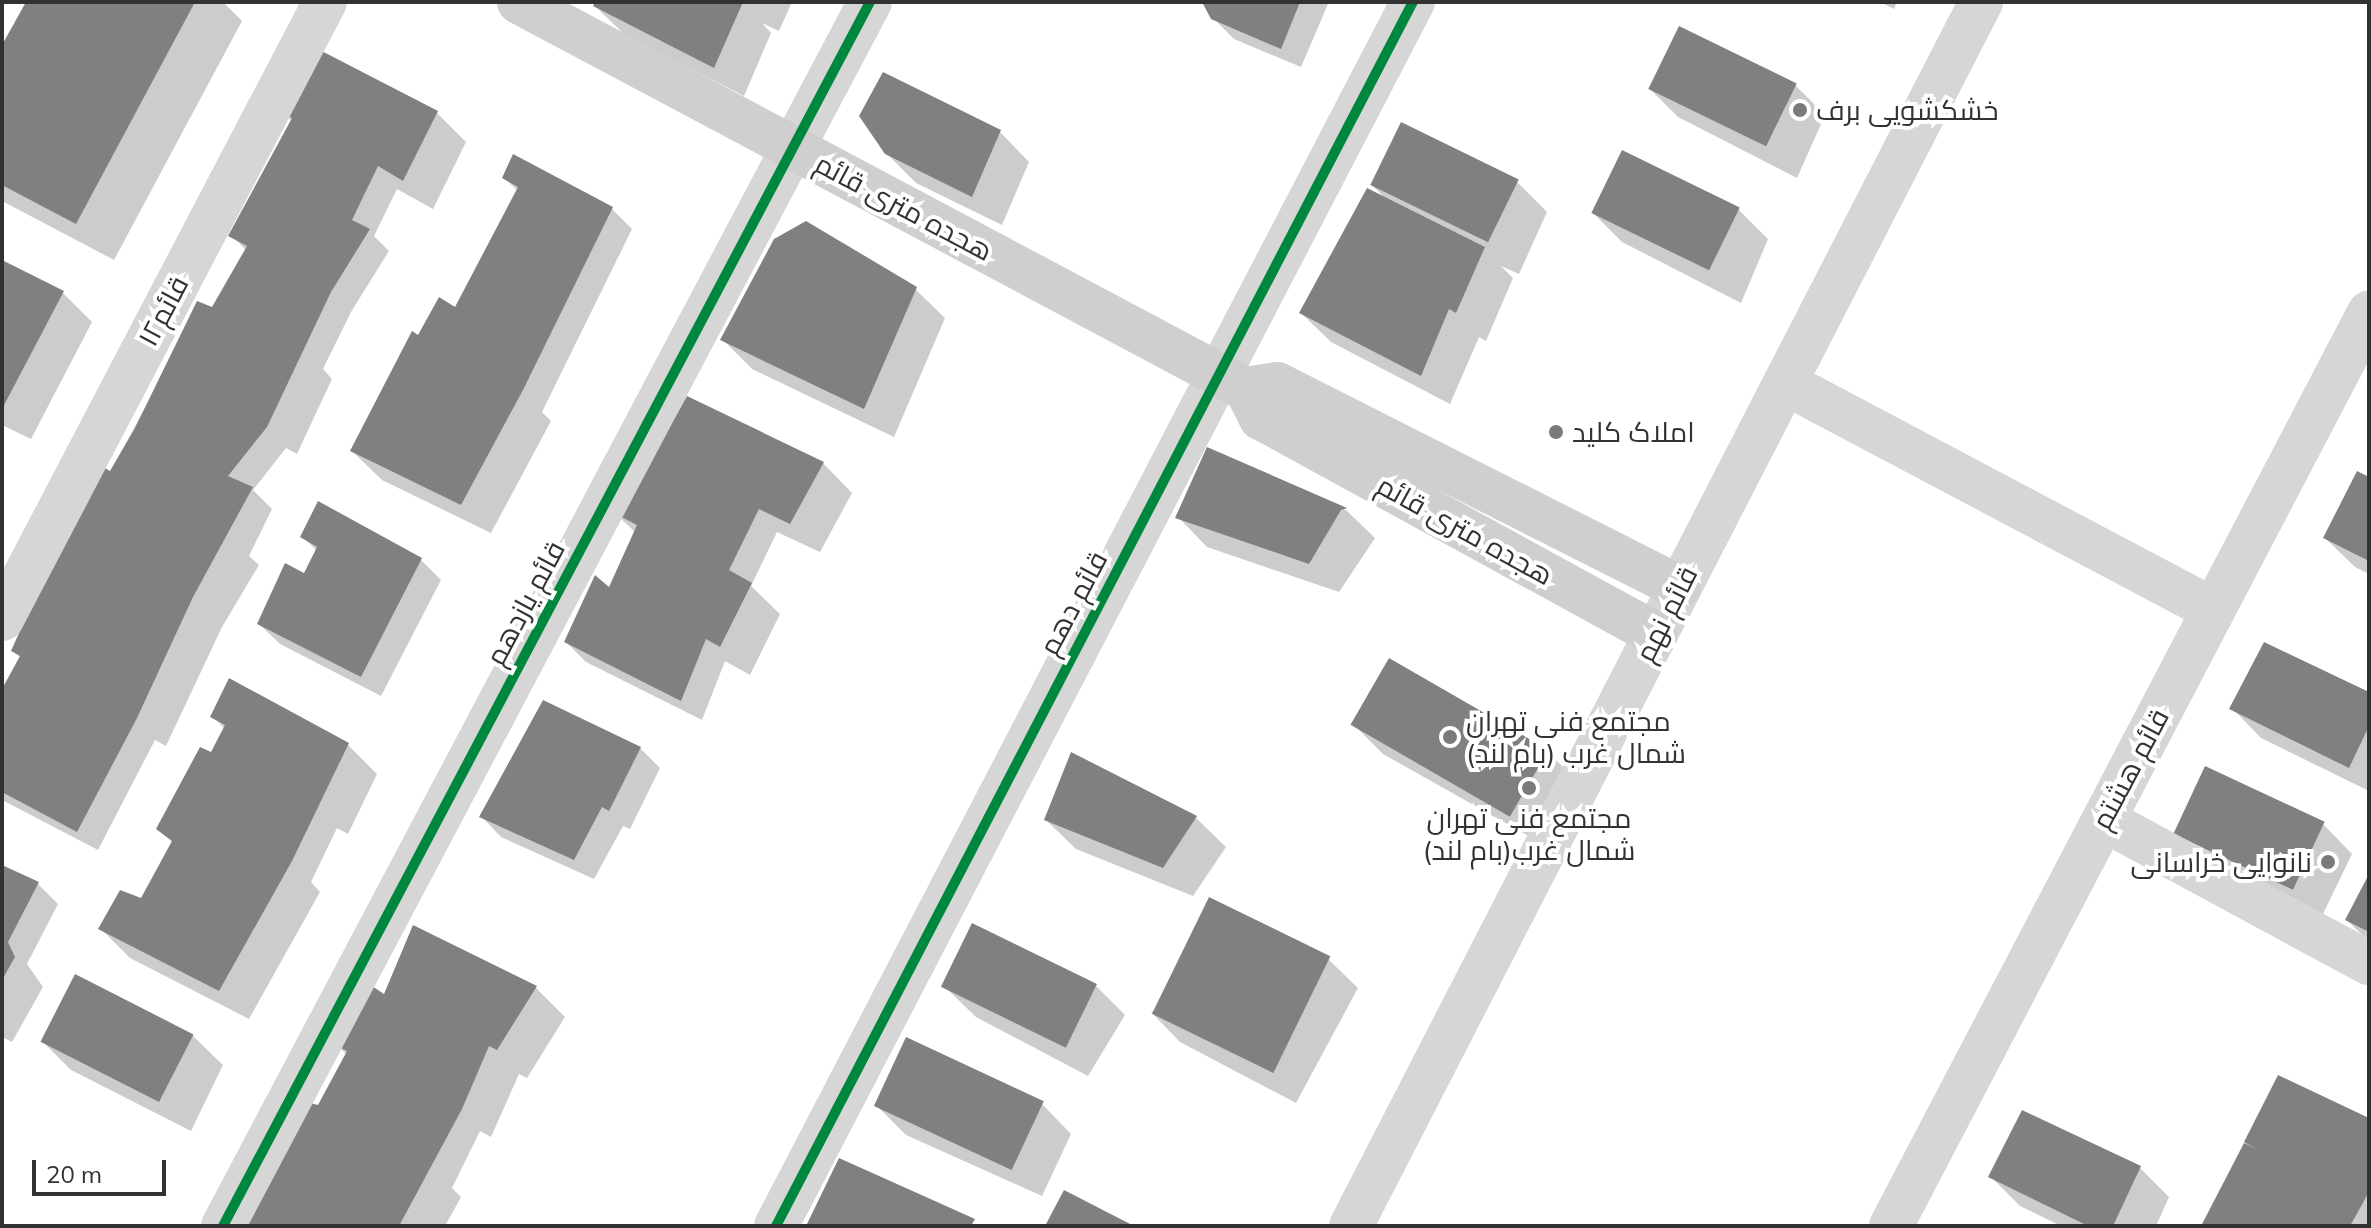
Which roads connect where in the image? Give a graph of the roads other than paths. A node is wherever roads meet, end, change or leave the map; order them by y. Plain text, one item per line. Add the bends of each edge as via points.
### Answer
1 (325, 2) edge
2 (519, 2) edge
3 (870, 2) edge
4 (1413, 2) edge
5 (1981, 2) edge
6 (793, 148) junction
7 (2369, 313) edge
8 (1233, 381) junction
9 (1785, 383) junction
10 (1679, 587) junction
11 (2213, 610) junction
12 (2, 619) edge
13 (1656, 634) junction
14 (2104, 820) junction
15 (2369, 963) edge
16 (223, 1226) edge
17 (776, 1226) edge
18 (1351, 1226) edge
19 (1891, 1226) edge

1 - 12 street, قائم۱۲
2 - 6 street, هجده متری قائم
3 - 6 street, قائم یازدهم
4 - 8 street, قائم دهم
5 - 9 street, قائم نهم
6 - 8 street, هجده متری قائم
6 - 16 street, قائم یازدهم
7 - 11 street, قائم هشتم
8 - 10 street, هجده متری قائم via 1277,384
8 - 13 street, هجده متری قائم via 1261,418
8 - 17 street, قائم دهم
9 - 10 street, قائم نهم
9 - 11 street
10 - 13 street, قائم نهم
11 - 14 street, قائم هشتم
13 - 18 street, قائم نهم
14 - 15 street
14 - 19 street, قائم هشتم

